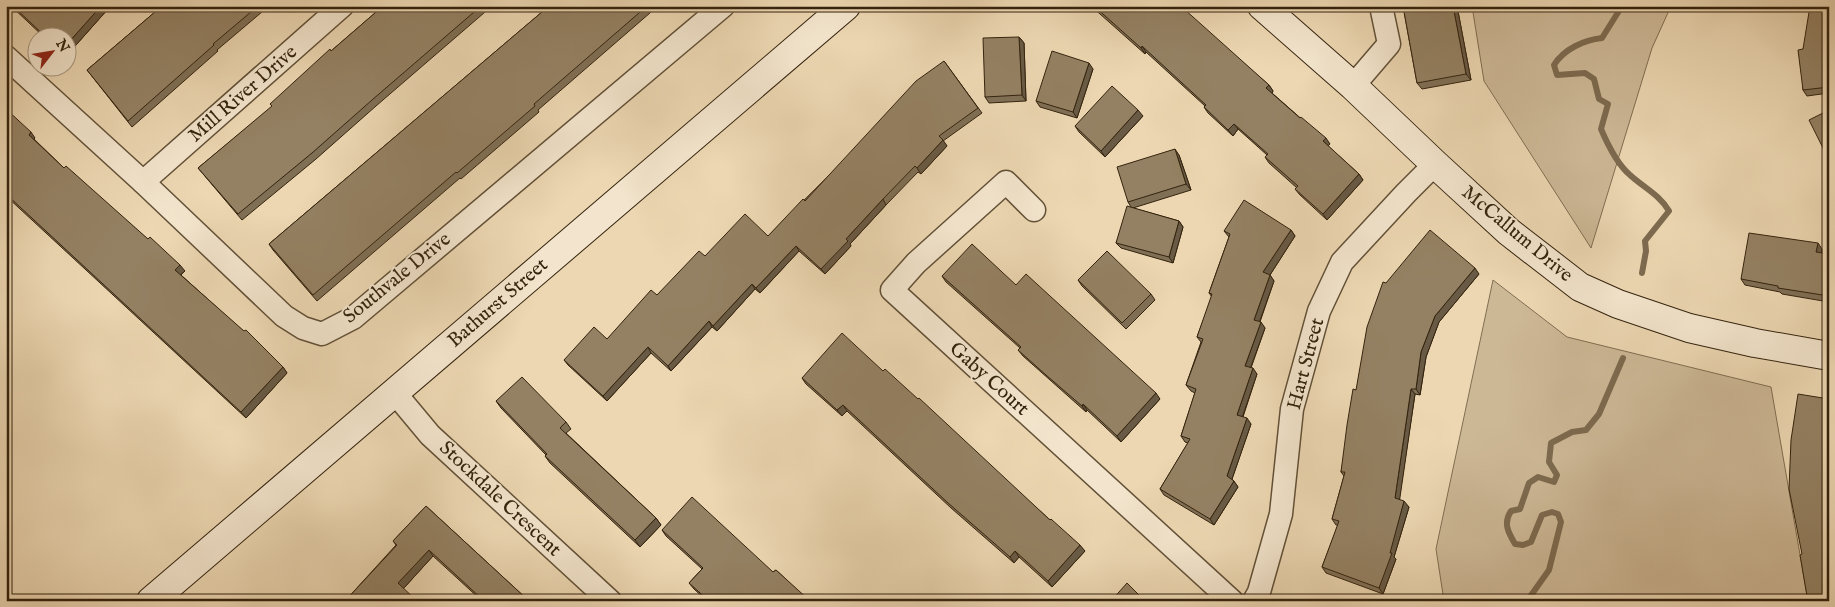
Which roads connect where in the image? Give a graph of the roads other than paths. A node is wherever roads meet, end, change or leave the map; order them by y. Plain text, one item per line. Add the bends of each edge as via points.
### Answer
1 (342, 6) edge
2 (723, 6) edge
3 (846, 6) edge
4 (1262, 6) edge
5 (1381, 6) edge
6 (6, 57) edge
7 (1354, 86) junction
8 (1435, 164) junction
9 (143, 182) junction
10 (1034, 210) dead end
11 (1829, 356) edge
12 (395, 393) junction
13 (151, 601) edge
14 (610, 601) edge
15 (1232, 601) edge
16 (1254, 601) edge

1 - 9 street, Mill River Drive
2 - 9 street, Southvale Drive via 353,318 322,334 303,328 284,316
3 - 12 main road, Bathurst Street
4 - 7 main road, McCallum Drive
5 - 7 street via 1389,44
6 - 9 street, Southvale Drive
7 - 8 main road, McCallum Drive
8 - 11 main road, McCallum Drive via 1509,232 1580,287 1618,304 1689,328
8 - 16 street, Hart Street via 1342,262 1320,311 1292,409 1281,514
10 - 15 street, Gaby Court via 1006,182 916,263 892,290
12 - 13 main road, Bathurst Street
12 - 14 street, Stockdale Crescent via 430,434

